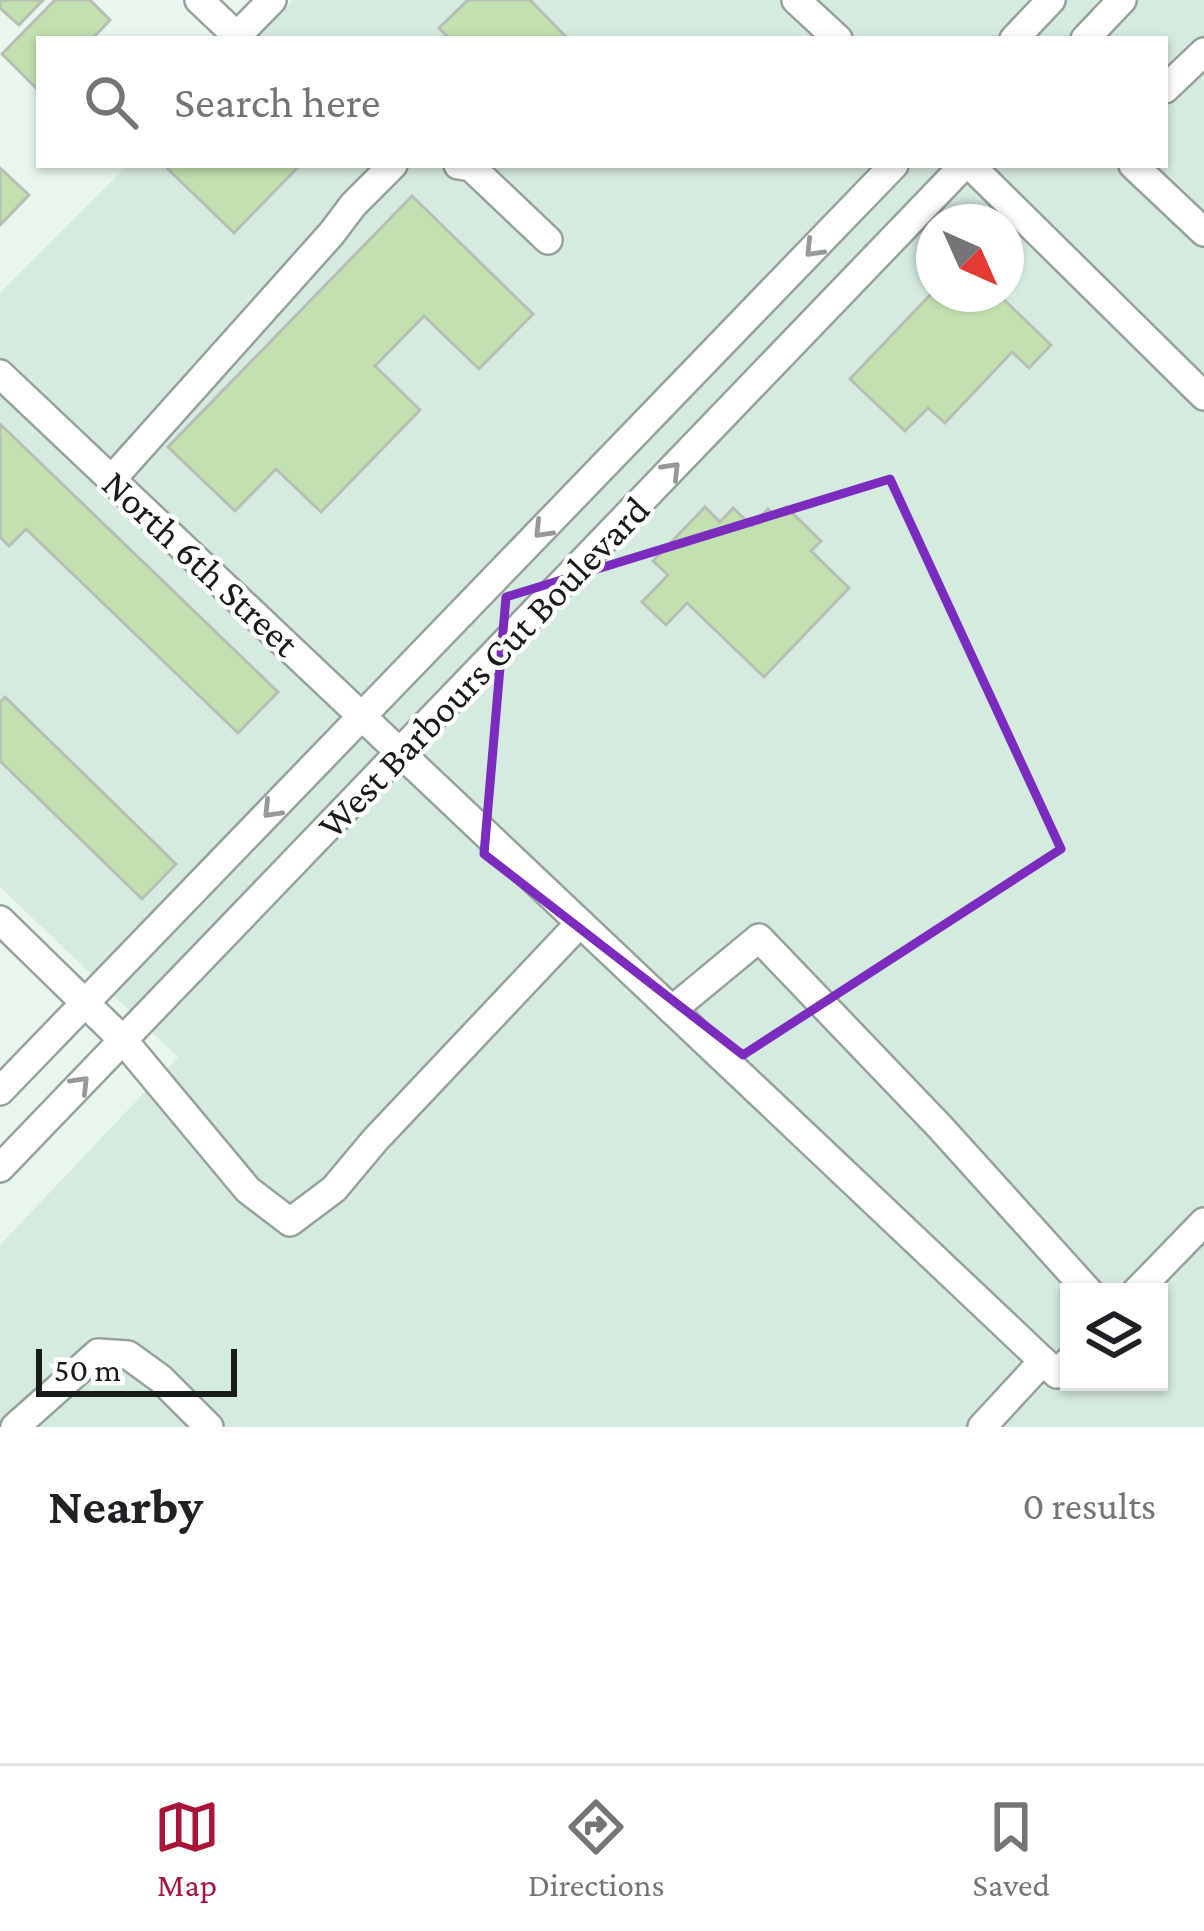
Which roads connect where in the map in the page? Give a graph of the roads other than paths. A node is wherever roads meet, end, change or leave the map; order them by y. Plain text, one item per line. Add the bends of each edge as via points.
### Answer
1 (200, 0) edge
2 (272, 0) edge
3 (796, 0) edge
4 (1051, 0) edge
5 (1122, 0) edge
6 (233, 36) edge
7 (237, 36) edge
8 (835, 36) edge
9 (1017, 36) edge
10 (1087, 36) edge
11 (1204, 52) edge
12 (1168, 86) edge
13 (391, 168) edge
14 (472, 168) edge
15 (891, 168) edge
16 (964, 168) edge
17 (970, 168) edge
18 (1136, 168) edge
19 (1204, 232) edge
20 (548, 240) dead end
21 (0, 374) edge
22 (1204, 396) edge
23 (112, 479) junction
24 (362, 716) junction
25 (401, 753) junction
26 (0, 920) edge
27 (580, 923) junction
28 (85, 1003) junction
29 (672, 1010) junction
30 (123, 1040) junction
31 (0, 1090) edge
32 (0, 1168) edge
33 (1204, 1222) edge
34 (1081, 1283) edge
35 (1145, 1283) edge
36 (1056, 1361) edge
37 (15, 1427) edge
38 (209, 1427) edge
39 (982, 1427) edge

1 - 6 street
2 - 7 street
3 - 8 street
4 - 9 street
5 - 10 street
11 - 12 street
13 - 23 street
14 - 20 street
15 -> 24 street, West Barbours Cut Boulevard
25 -> 16 street, West Barbours Cut Boulevard
17 - 22 street
18 - 19 street
21 - 23 street, North 6th Street
23 - 24 street, North 6th Street
24 - 25 street, North 6th Street
24 -> 28 street, West Barbours Cut Boulevard
25 - 27 street, North 6th Street
25 - 30 street, West Barbours Cut Boulevard
26 - 28 street
27 - 29 street, North 6th Street
27 - 30 street via 334,1189 290,1222 248,1190
28 - 30 street
28 - 31 street, West Barbours Cut Boulevard
29 - 34 street via 759,938
29 - 36 street, North 6th Street
32 -> 30 street, West Barbours Cut Boulevard
33 - 35 street
36 - 39 street
37 - 38 street via 98,1353 128,1355

